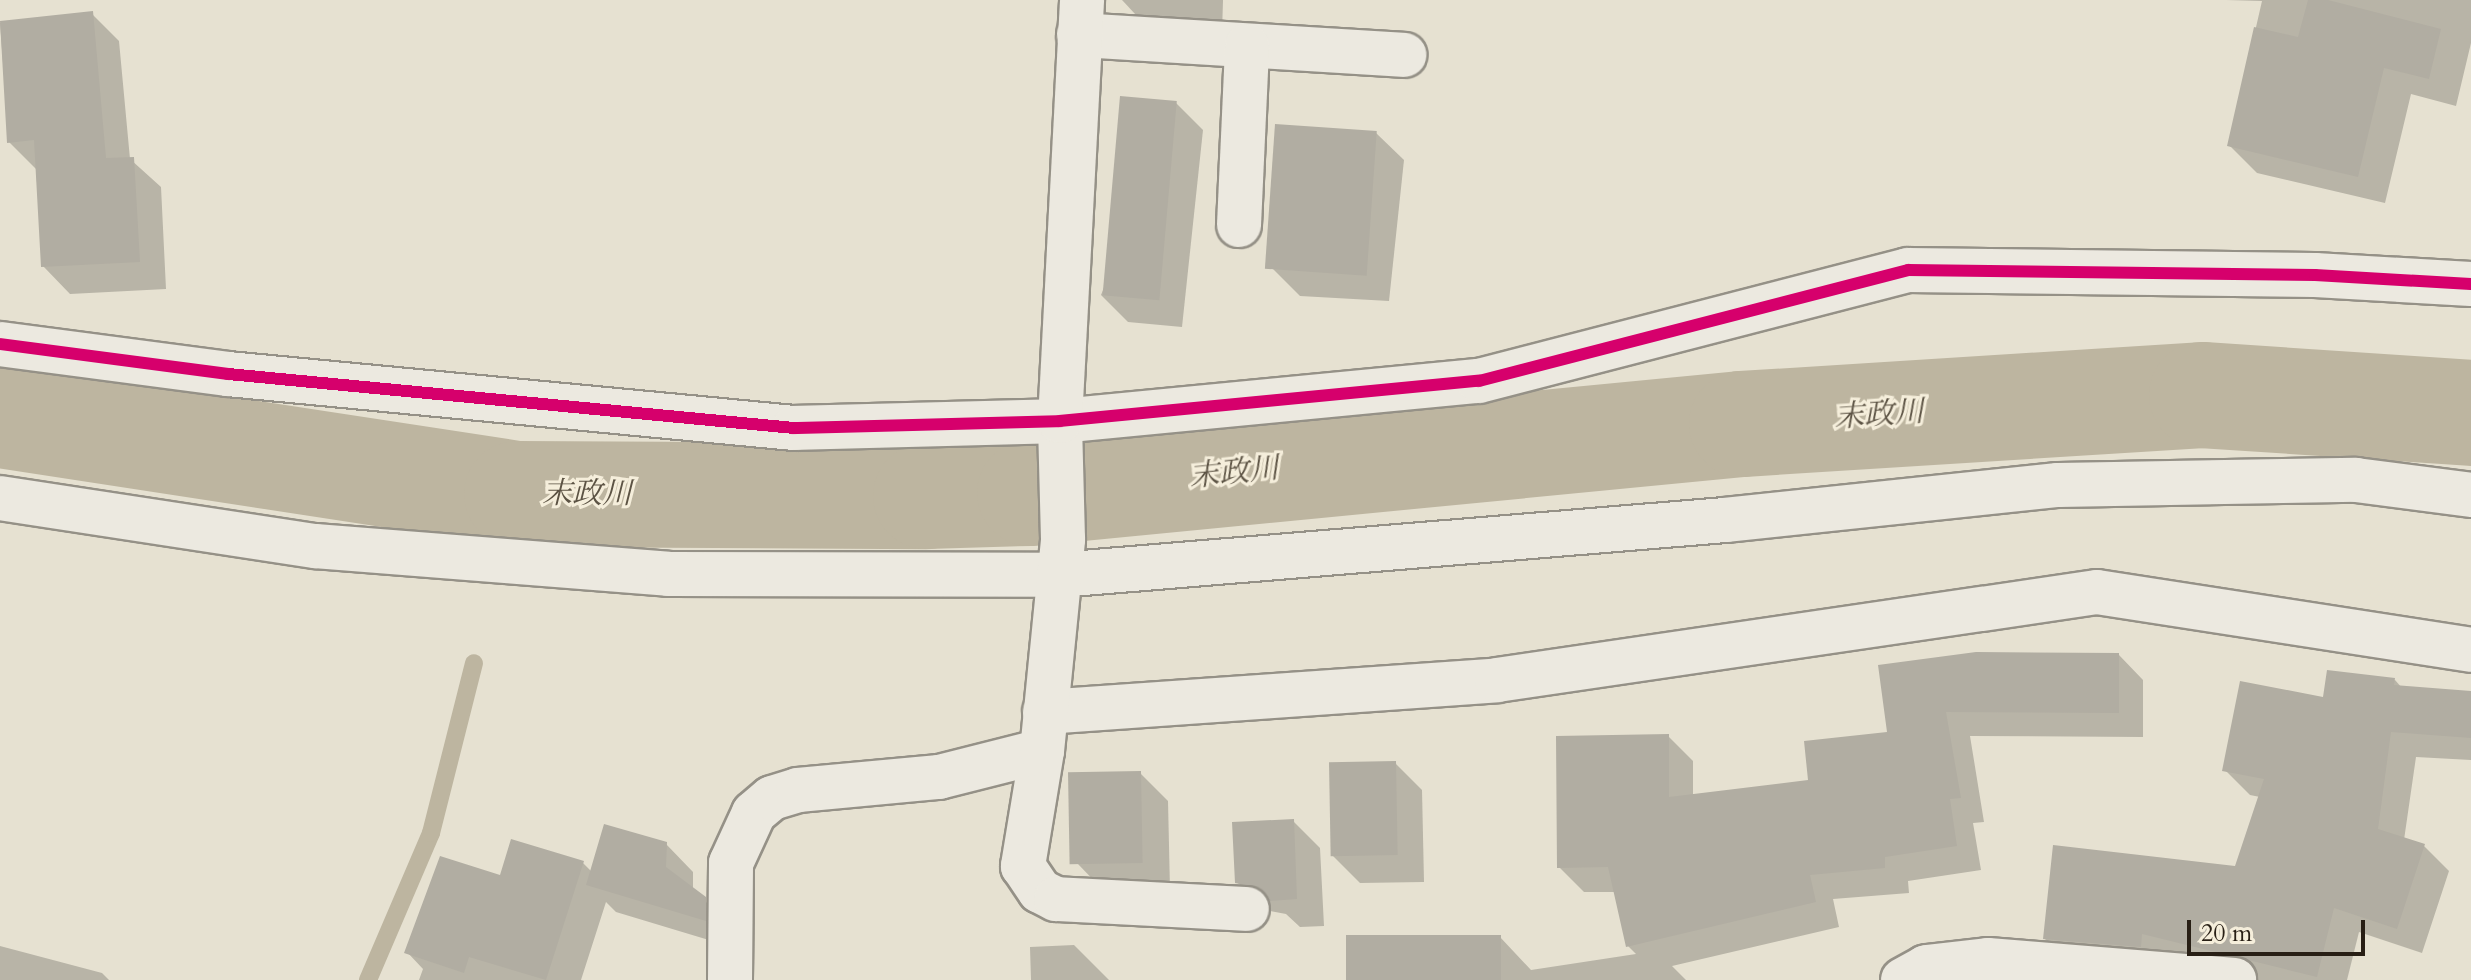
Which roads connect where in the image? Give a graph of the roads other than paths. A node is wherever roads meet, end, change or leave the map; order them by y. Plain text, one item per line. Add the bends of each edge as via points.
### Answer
1 (1081, 18) edge
2 (1247, 46) junction
3 (1404, 55) dead end
4 (1239, 225) dead end
5 (2471, 284) edge
6 (0, 344) edge
7 (1061, 432) junction
8 (2471, 495) edge
9 (0, 498) edge
10 (1061, 557) junction
11 (2471, 650) edge
12 (1044, 732) junction
13 (1247, 909) dead end
14 (730, 980) edge
15 (1903, 980) edge
16 (2234, 980) edge

1 - 2 street
1 - 7 street
2 - 3 street
2 - 4 street
5 - 7 street via 2315,275 1908,270 1479,381
6 - 7 street via 228,374 794,428
7 - 10 street
8 - 10 street via 2356,480 2058,485 1725,520
9 - 10 street via 315,546 668,574
10 - 12 street
11 - 12 street via 2097,592 1497,680
12 - 13 street via 1023,866 1040,891 1056,899
12 - 14 street via 939,777 798,790 772,798 754,813 731,863
15 - 16 street via 1926,967 1988,960

